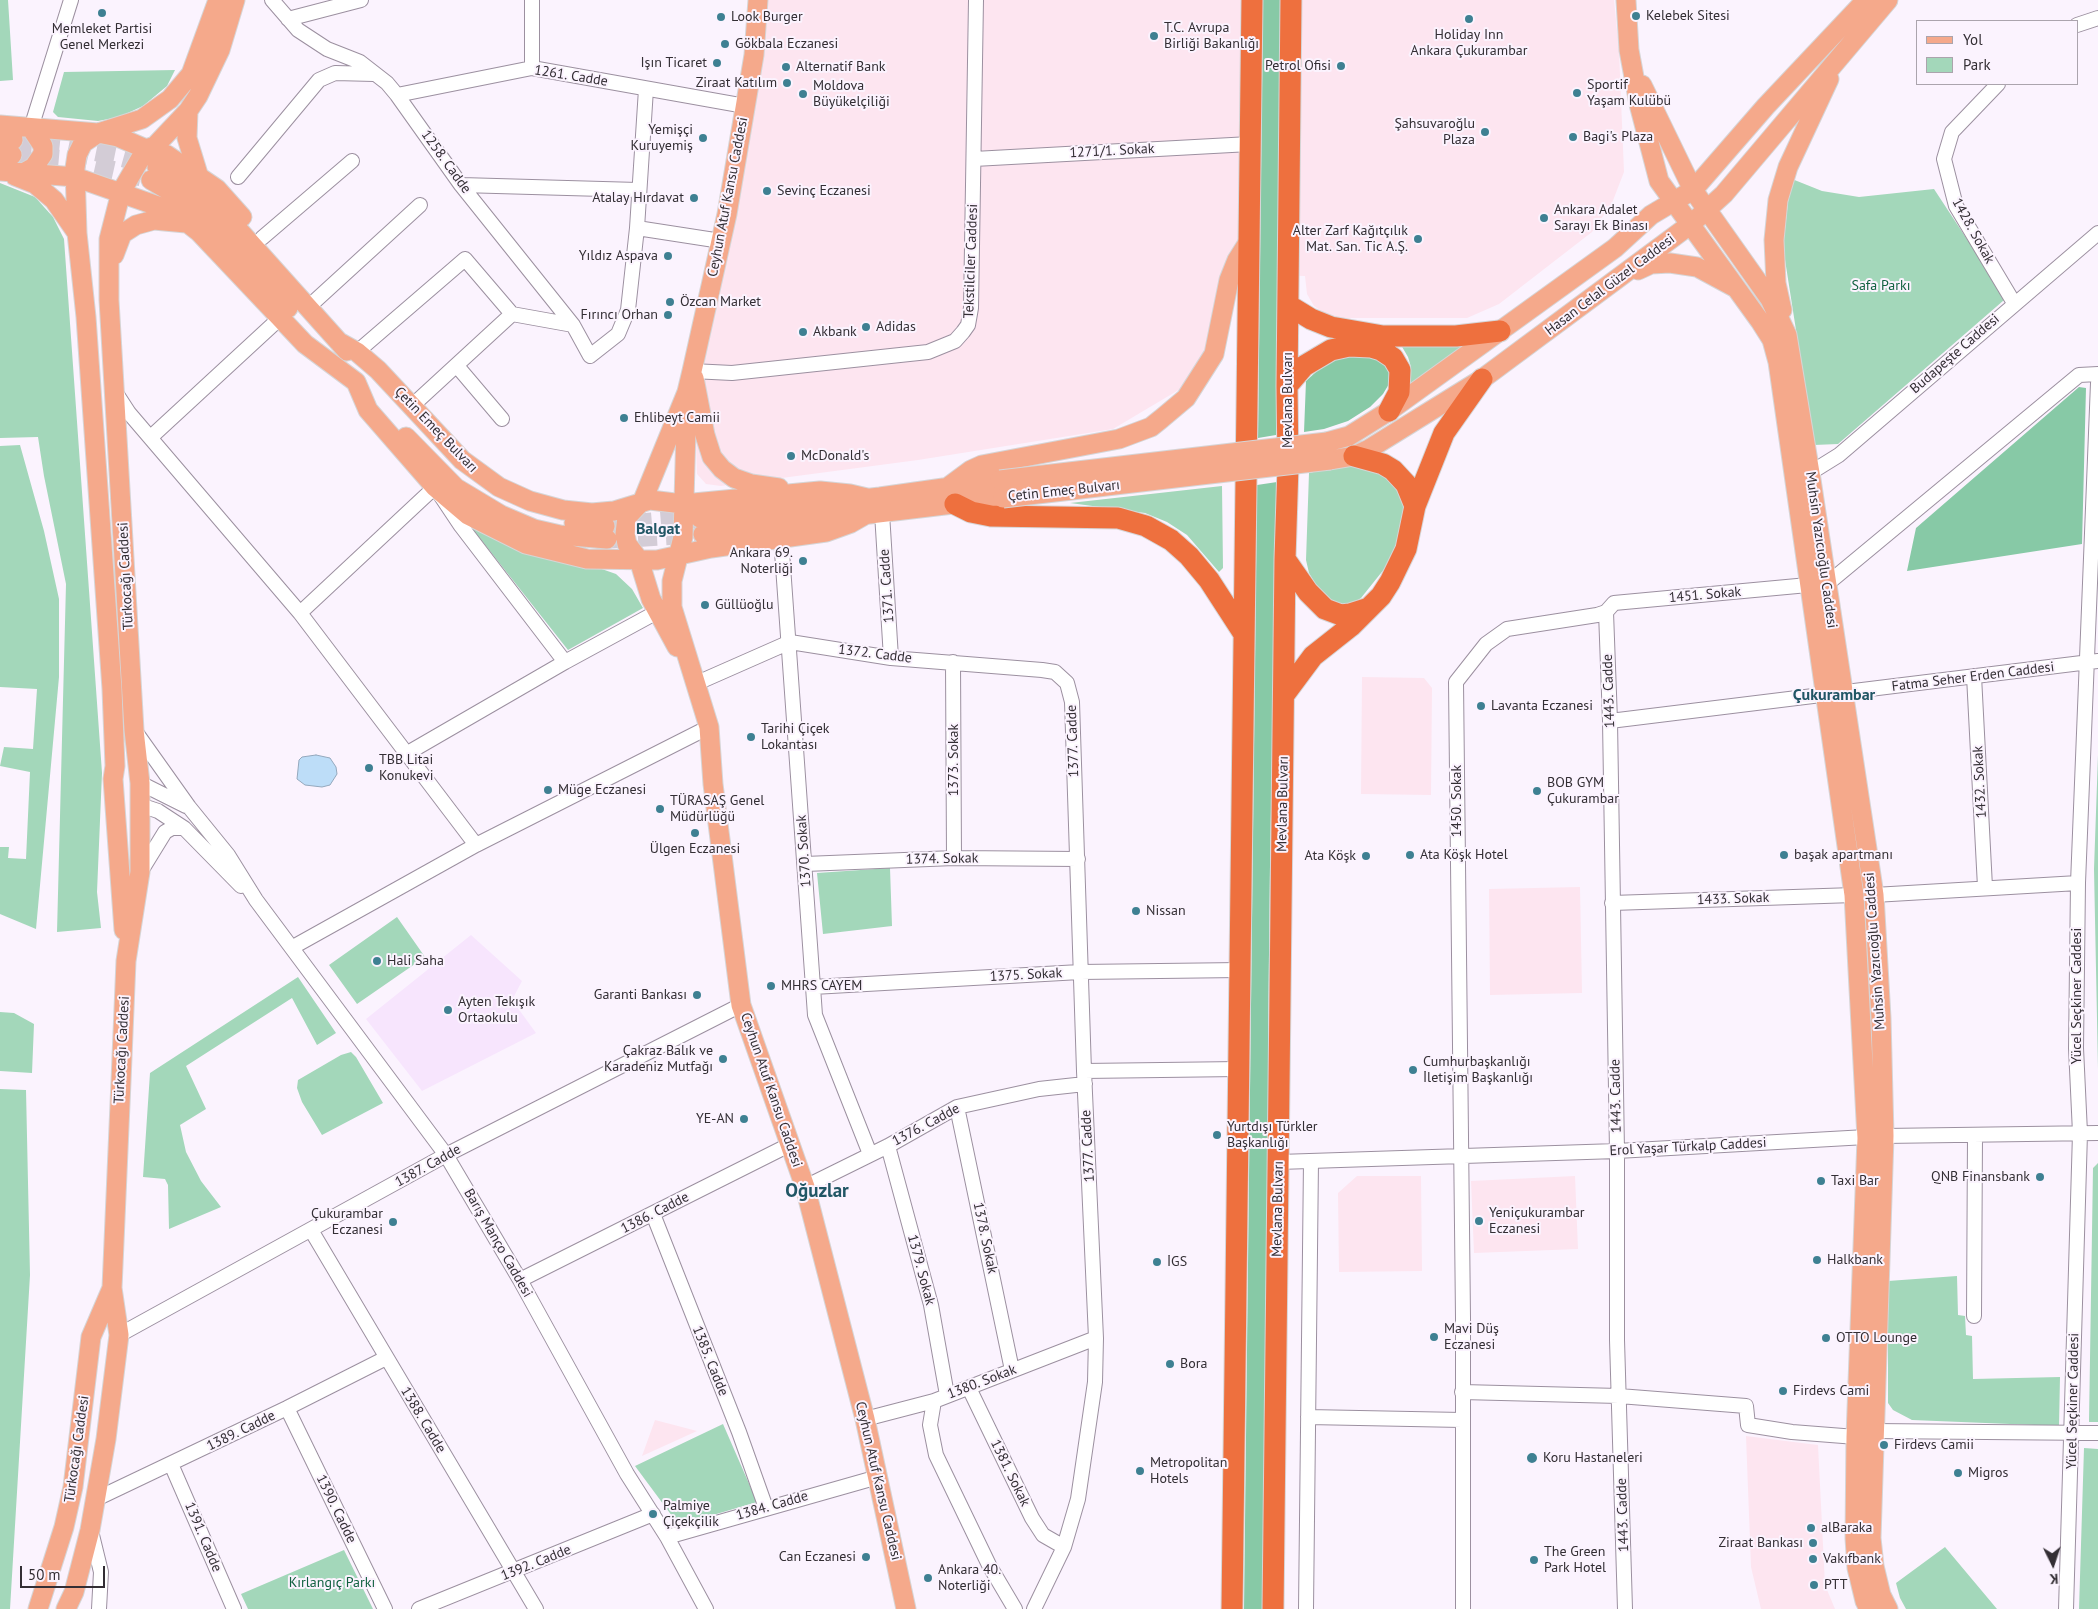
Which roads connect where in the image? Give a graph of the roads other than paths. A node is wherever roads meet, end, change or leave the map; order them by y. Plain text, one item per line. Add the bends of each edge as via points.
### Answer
1 (71, 0) edge
2 (218, 0) edge
3 (235, 0) edge
4 (272, 0) edge
5 (361, 0) edge
6 (532, 0) edge
7 (758, 0) edge
8 (976, 0) edge
9 (1252, 0) edge
10 (1291, 0) edge
11 (1626, 0) edge
12 (1866, 0) edge
13 (1888, 0) edge
14 (288, 18) junction
15 (2098, 18) edge
16 (2078, 25) edge
17 (1838, 59) junction
18 (532, 68) junction
19 (1633, 69) junction
20 (375, 74) junction
21 (1997, 85) edge
22 (646, 89) junction
23 (398, 95) junction
24 (745, 106) junction
25 (188, 111) junction
26 (0, 125) edge
27 (31, 128) junction
28 (98, 133) junction
29 (1250, 144) junction
30 (146, 149) junction
31 (5, 155) edge
32 (974, 159) junction
33 (352, 162) dead end
34 (25, 172) junction
35 (198, 174) junction
36 (76, 177) junction
37 (238, 177) dead end
38 (462, 185) junction
39 (638, 190) junction
40 (1693, 190) junction
41 (120, 192) junction
42 (1674, 202) junction
43 (420, 205) dead end
44 (1708, 209) junction
45 (186, 223) junction
46 (1691, 224) junction
47 (637, 228) junction
48 (77, 233) junction
49 (2098, 233) edge
50 (262, 238) junction
51 (721, 241) junction
52 (1249, 241) junction
53 (110, 266) junction
54 (1618, 279) junction
55 (1739, 290) junction
56 (316, 301) junction
57 (2014, 303) junction
58 (1288, 305) junction
59 (512, 314) junction
60 (280, 318) junction
61 (322, 322) junction
62 (573, 325) junction
63 (1500, 331) junction
64 (1787, 336) junction
65 (339, 342) junction
66 (357, 352) junction
67 (457, 366) junction
68 (692, 371) junction
69 (2098, 374) edge
70 (1482, 379) junction
71 (356, 382) junction
72 (2098, 383) edge
73 (1287, 386) junction
74 (687, 392) junction
75 (116, 393) junction
76 (413, 405) junction
77 (1389, 412) junction
78 (502, 419) dead end
79 (151, 437) junction
80 (1328, 451) junction
81 (1354, 456) junction
82 (1264, 459) joint
83 (1810, 473) junction
84 (435, 487) junction
85 (802, 492) junction
86 (952, 495) junction
87 (643, 500) junction
88 (683, 504) junction
89 (1415, 506) junction
90 (872, 509) junction
91 (701, 526) tunnel mouth
92 (781, 538) junction
93 (677, 556) junction
94 (1285, 559) junction
95 (639, 560) junction
96 (1817, 585) junction
97 (1369, 608) junction
98 (657, 612) junction
99 (1606, 612) junction
100 (300, 613) junction
101 (1244, 634) junction
102 (790, 642) junction
103 (892, 658) junction
104 (564, 662) junction
105 (953, 662) junction
106 (2092, 662) edge
107 (1061, 675) joint
108 (1974, 676) junction
109 (697, 683) junction
110 (1834, 694) junction
111 (1284, 695) junction
112 (1610, 721) junction
113 (709, 727) junction
114 (134, 730) junction
115 (406, 754) junction
116 (113, 779) junction
117 (140, 783) junction
118 (115, 805) junction
119 (140, 805) junction
120 (189, 807) junction
121 (184, 828) junction
122 (476, 845) junction
123 (954, 858) junction
124 (1078, 859) junction
125 (805, 864) junction
126 (140, 872) junction
127 (2078, 883) junction
128 (1985, 887) junction
129 (1854, 895) junction
130 (1874, 895) junction
131 (256, 900) junction
132 (1612, 903) junction
133 (293, 948) junction
134 (126, 961) junction
135 (1240, 970) junction
136 (1080, 972) junction
137 (813, 987) junction
138 (741, 1005) junction
139 (1239, 1069) junction
140 (1084, 1078) junction
141 (957, 1107) junction
142 (2080, 1133) junction
143 (2098, 1133) edge
144 (1976, 1136) junction
145 (1875, 1137) junction
146 (789, 1145) junction
147 (888, 1146) junction
148 (1617, 1150) junction
149 (870, 1154) junction
150 (446, 1155) junction
151 (1460, 1155) junction
152 (1311, 1161) junction
153 (1279, 1162) junction
154 (806, 1186) junction
155 (653, 1214) junction
156 (311, 1230) junction
157 (520, 1280) junction
158 (112, 1288) junction
159 (1974, 1316) dead end
160 (119, 1335) junction
161 (1096, 1338) junction
162 (386, 1358) junction
163 (1012, 1370) junction
164 (969, 1388) junction
165 (1462, 1392) junction
166 (947, 1395) junction
167 (1619, 1396) junction
168 (934, 1401) junction
169 (287, 1408) junction
170 (1308, 1417) junction
171 (864, 1419) junction
172 (1462, 1420) junction
173 (2073, 1432) junction
174 (2098, 1433) edge
175 (1864, 1434) junction
176 (172, 1464) junction
177 (878, 1476) junction
178 (94, 1500) junction
179 (766, 1508) junction
180 (653, 1514) junction
181 (90, 1530) junction
182 (667, 1537) junction
183 (1064, 1547) junction
184 (514, 1572) junction
185 (44, 1606) edge
186 (66, 1609) edge
187 (99, 1609) edge
188 (234, 1609) edge
189 (385, 1609) edge
190 (419, 1609) edge
191 (536, 1609) edge
192 (706, 1609) edge
193 (906, 1609) edge
194 (1015, 1609) edge
195 (1034, 1609) edge
196 (1232, 1609) edge
197 (1273, 1609) edge
198 (1306, 1609) edge
199 (1463, 1609) edge
200 (1625, 1609) edge
201 (1869, 1609) edge
202 (1888, 1609) edge
203 (2066, 1609) edge

1 - 27 street
2 - 28 main road via 191,74 170,99 142,119
3 - 25 main road via 220,50
4 - 14 street, 1258. Cadde
5 - 14 street
6 - 18 street
7 - 24 main road, Ceyhun Atuf Kansu Caddesi via 754,55
8 - 32 street, Tekstilciler Caddesi
9 - 29 highway
10 - 58 highway, Mevlana Bulvarı
11 - 19 main road, Muhsin Yazıcıoğlu Caddesi
12 - 40 main road, Hasan Celal Güzel Caddesi via 1766,106
13 - 17 main road, Hasan Celal Güzel Caddesi
14 - 20 street, 1258. Cadde via 311,40 360,62
15 - 16 street
17 - 44 main road, Hasan Celal Güzel Caddesi
17 - 64 main road via 1788,167 1778,200 1774,240 1776,275
18 - 22 street, 1261. Cadde
18 - 23 street, 1261. Cadde
19 - 40 main road, Muhsin Yazıcıoğlu Caddesi
19 - 42 main road, Muhsin Yazıcıoğlu Caddesi via 1659,181
20 - 23 street, 1258. Cadde
20 - 37 street via 335,73 319,80
21 - 57 street, 1428. Sokak via 1952,132 1944,160 1956,206
22 - 24 street, 1261. Cadde
22 - 39 street
23 - 38 street, 1258. Cadde
24 - 51 main road, Ceyhun Atuf Kansu Caddesi
25 - 30 main road via 155,146
25 - 35 main road via 187,138
26 - 27 main road, Çetin Emeç Bulvarı
27 - 28 main road, Çetin Emeç Bulvarı
27 - 34 main road via 43,146 43,154 34,167
28 - 30 main road, Çetin Emeç Bulvarı via 118,137
28 - 36 main road, Türkocağı Caddesi via 83,143 77,155
29 - 32 street, 1271/1. Sokak
29 - 52 highway
30 - 35 main road, Çetin Emeç Bulvarı via 167,155
30 - 41 main road, Türkocağı Caddesi
31 - 34 main road, Çetin Emeç Bulvarı
31 - 48 main road, Türkocağı Caddesi via 54,200
32 - 68 street, Tekstilciler Caddesi via 971,308 968,325 955,341 928,352 732,373
33 - 50 street
34 - 36 main road, Çetin Emeç Bulvarı
35 - 50 main road, Çetin Emeç Bulvarı via 217,189
36 - 41 main road, Çetin Emeç Bulvarı
36 - 48 main road, Türkocağı Caddesi
38 - 39 street
38 - 62 street, 1258. Cadde
39 - 47 street
40 - 42 main road, Hasan Celal Güzel Caddesi
40 - 44 main road, Muhsin Yazıcıoğlu Caddesi
41 - 45 main road, Çetin Emeç Bulvarı via 172,211
41 - 53 main road, Türkocağı Caddesi via 109,239
42 - 46 main road, Muhsin Yazıcıoğlu Caddesi
42 - 63 main road, Hasan Celal Güzel Caddesi via 1651,215 1615,248
43 - 56 street
44 - 46 main road, Hasan Celal Güzel Caddesi
44 - 64 main road, Muhsin Yazıcıoğlu Caddesi via 1770,299
45 - 53 main road via 154,220 136,225 122,234
45 - 60 main road, Çetin Emeç Bulvarı via 199,232
46 - 54 main road, Hasan Celal Güzel Caddesi
46 - 55 main road, Muhsin Yazıcıoğlu Caddesi
47 - 51 street
47 - 62 street, 1258. Cadde via 628,310 618,334 590,356
48 - 116 main road, Türkocağı Caddesi via 111,679
49 - 57 street, Budapeşte Caddesi
50 - 56 main road, Çetin Emeç Bulvarı
51 - 68 main road, Ceyhun Atuf Kansu Caddesi
52 - 86 main road via 1229,280 1214,354 1186,398 1162,419 1151,427 1119,439 982,465 971,470
52 - 101 highway
53 - 75 main road, Türkocağı Caddesi via 109,300
54 - 55 main road via 1651,264 1670,263 1697,267
54 - 70 main road, Hasan Celal Güzel Caddesi
55 - 96 main road, Muhsin Yazıcıoğlu Caddesi via 1772,340 1778,362
56 - 61 main road, Çetin Emeç Bulvarı
57 - 83 street, Budapeşte Caddesi via 1839,455
58 - 63 highway via 1331,327 1376,335 1433,337
58 - 73 highway, Mevlana Bulvarı
59 - 62 street
59 - 66 street via 465,259
59 - 67 street
60 - 71 main road, Çetin Emeç Bulvarı via 305,344
60 - 79 street
61 - 65 main road, Çetin Emeç Bulvarı
61 - 71 main road, Çetin Emeç Bulvarı via 227,217 200,193 154,174 226,237
63 - 77 main road, Hasan Celal Güzel Caddesi
64 - 83 main road, Muhsin Yazıcıoğlu Caddesi
65 - 66 main road, Çetin Emeç Bulvarı
65 - 71 main road, Çetin Emeç Bulvarı via 464,476 488,493 536,515 606,532 560,535 534,529 483,506 456,488
66 - 76 main road, Çetin Emeç Bulvarı
67 - 76 street
67 - 78 street
68 - 74 main road, Ceyhun Atuf Kansu Caddesi
68 - 85 main road via 712,458 722,469 751,484
69 - 96 street via 2079,375
70 - 81 main road, Hasan Celal Güzel Caddesi
70 - 89 highway via 1444,433
71 - 84 main road, Çetin Emeç Bulvarı via 368,410
72 - 106 street, Yücel Seçkiner Caddesi
73 - 77 highway via 1304,366 1331,350 1349,346 1371,347 1393,358 1400,370 1399,392
73 - 94 highway, Mevlana Bulvarı
74 - 87 main road, Ceyhun Atuf Kansu Caddesi
74 - 88 main road, Ceyhun Atuf Kansu Caddesi
75 - 79 street
75 - 114 main road, Türkocağı Caddesi
76 - 87 main road, Çetin Emeç Bulvarı via 462,460 499,488 563,510 592,513 614,511
77 - 80 main road, Hasan Celal Güzel Caddesi
79 - 100 street
80 - 81 main road, Hasan Celal Güzel Caddesi
80 - 82 main road, Hasan Celal Güzel Caddesi, bridge
81 - 89 highway via 1393,470 1406,484
82 - 86 main road, Çetin Emeç Bulvarı, bridge
83 - 96 main road, Muhsin Yazıcıoğlu Caddesi
84 - 95 main road, Çetin Emeç Bulvarı via 468,515 526,544 587,559
84 - 100 street
84 - 104 street
85 - 88 main road, Çetin Emeç Bulvarı
85 - 90 main road, Çetin Emeç Bulvarı via 837,492
86 - 90 main road, Çetin Emeç Bulvarı
86 - 101 highway via 971,512 990,516 1118,518 1146,526 1171,540 1189,556 1209,580
87 - 88 main road, Çetin Emeç Bulvarı
87 - 95 main road, Ceyhun Atuf Kansu Caddesi via 627,517 625,534 627,544
88 - 93 main road, Ceyhun Atuf Kansu Caddesi via 683,537
89 - 97 highway via 1401,560 1390,582
90 - 91 main road, Çetin Emeç Bulvarı
90 - 92 main road, Çetin Emeç Bulvarı via 832,530
90 - 103 street, 1371. Cadde
92 - 93 main road, Çetin Emeç Bulvarı
92 - 102 street, 1370. Sokak
93 - 95 main road, Çetin Emeç Bulvarı
93 - 109 main road, Ceyhun Atuf Kansu Caddesi via 672,581 672,607
94 - 97 highway via 1308,592 1325,609 1341,615
94 - 111 highway, Mevlana Bulvarı
95 - 98 main road, Ceyhun Atuf Kansu Caddesi
96 - 99 street, 1451. Sokak via 1614,603
96 - 110 main road, Muhsin Yazıcıoğlu Caddesi
97 - 111 highway via 1313,656
98 - 104 street
98 - 109 main road, Ceyhun Atuf Kansu Caddesi
99 - 112 street, 1443. Cadde
99 - 151 street, 1450. Sokak via 1507,629 1486,644 1456,682
100 - 115 street
101 - 135 highway
102 - 103 street, 1372. Cadde
102 - 109 street
102 - 125 street, 1370. Sokak
103 - 105 street, 1372. Cadde
104 - 115 street
105 - 107 street, 1372. Cadde via 1042,670
105 - 123 street, 1373. Sokak
106 - 108 street, Fatma Seher Erden Caddesi
106 - 127 street, Yücel Seçkiner Caddesi
107 - 124 street, 1377. Cadde via 1067,683 1072,702
108 - 110 street, Fatma Seher Erden Caddesi
108 - 128 street, 1432. Sokak
109 - 113 main road, Ceyhun Atuf Kansu Caddesi
110 - 112 street, Fatma Seher Erden Caddesi
110 - 129 main road, Muhsin Yazıcıoğlu Caddesi
110 - 130 main road, Muhsin Yazıcıoğlu Caddesi
111 - 153 highway, Mevlana Bulvarı
112 - 132 street, 1443. Cadde
113 - 122 street
113 - 138 main road, Ceyhun Atuf Kansu Caddesi via 713,784
114 - 117 main road, Türkocağı Caddesi
114 - 120 street, Barış Manço Caddesi
115 - 122 street
116 - 117 main road
116 - 118 main road, Türkocağı Caddesi
117 - 119 main road, Türkocağı Caddesi
117 - 120 street, Barış Manço Caddesi
118 - 119 main road
118 - 134 main road, Türkocağı Caddesi
119 - 121 street, Barış Manço Caddesi via 158,811
119 - 126 main road, Türkocağı Caddesi
120 - 131 street, Barış Manço Caddesi via 228,855
121 - 126 street via 165,832
121 - 131 street, Barış Manço Caddesi
122 - 133 street
123 - 124 street, 1374. Sokak
123 - 125 street, 1374. Sokak
124 - 136 street, 1377. Cadde
125 - 137 street, 1370. Sokak
126 - 134 main road, Türkocağı Caddesi
127 - 128 street
127 - 142 street, Yücel Seçkiner Caddesi via 2076,1048
128 - 130 street
129 - 132 street, 1433. Sokak
129 - 145 main road, Muhsin Yazıcıoğlu Caddesi
130 - 145 main road, Muhsin Yazıcıoğlu Caddesi via 1881,1018
131 - 133 street, Barış Manço Caddesi
132 - 148 street, 1443. Cadde
133 - 150 street, Barış Manço Caddesi
134 - 158 main road, Türkocağı Caddesi
135 - 136 street, 1375. Sokak
135 - 139 highway
136 - 137 street, 1375. Sokak
136 - 140 street, 1377. Cadde
137 - 149 street, 1370. Sokak via 815,1015
138 - 146 main road, Ceyhun Atuf Kansu Caddesi
138 - 150 street, 1387. Cadde
139 - 140 street, 1376. Cadde
139 - 196 highway
140 - 141 street, 1376. Cadde
140 - 161 street, 1377. Cadde
141 - 147 street, 1376. Cadde
141 - 163 street, 1378. Sokak
142 - 143 street, Erol Yaşar Türkalp Caddesi
142 - 144 street, Erol Yaşar Türkalp Caddesi
142 - 173 street, Yücel Seçkiner Caddesi
144 - 145 street, Erol Yaşar Türkalp Caddesi
144 - 159 street
145 - 148 street, Erol Yaşar Türkalp Caddesi
145 - 175 main road, Muhsin Yazıcıoğlu Caddesi
146 - 154 main road, Ceyhun Atuf Kansu Caddesi
146 - 155 street, 1386. Cadde
147 - 149 street, 1376. Cadde
147 - 166 street, 1379. Sokak via 931,1305
148 - 151 street, Erol Yaşar Türkalp Caddesi
148 - 167 street, 1443. Cadde
149 - 154 street, 1376. Cadde
150 - 156 street, 1387. Cadde
150 - 157 street, Barış Manço Caddesi
151 - 152 street, Erol Yaşar Türkalp Caddesi
151 - 165 street, 1450. Sokak
152 - 153 street, Erol Yaşar Türkalp Caddesi
152 - 170 street
153 - 197 highway, Mevlana Bulvarı
154 - 171 main road, Ceyhun Atuf Kansu Caddesi
155 - 157 street, 1386. Cadde
155 - 179 street, 1385. Cadde
156 - 160 street, 1387. Cadde
156 - 162 street, 1388. Cadde
157 - 180 street, Barış Manço Caddesi via 627,1474
158 - 160 main road, Türkocağı Caddesi
158 - 185 main road, Türkocağı Caddesi via 91,1337 73,1486
160 - 178 main road, Türkocağı Caddesi via 106,1439
161 - 163 street, 1380. Sokak
161 - 183 street, 1377. Cadde via 1088,1440 1078,1499
162 - 169 street, 1389. Cadde
162 - 184 street, 1388. Cadde
163 - 164 street, 1380. Sokak
164 - 166 street, 1380. Sokak
164 - 183 street, 1381. Sokak via 1032,1518 1043,1535
165 - 167 street
165 - 172 street, 1450. Sokak
166 - 168 street, 1380. Sokak
167 - 175 street via 1746,1406 1748,1425 1792,1432
167 - 200 street, 1443. Cadde
168 - 171 street, 1380. Sokak
168 - 194 street via 930,1425 936,1454 989,1565
169 - 176 street, 1389. Cadde
169 - 189 street, 1390. Cadde
170 - 172 street
170 - 198 street
171 - 177 main road, Ceyhun Atuf Kansu Caddesi
172 - 199 street, 1450. Sokak
173 - 174 street
173 - 175 street
173 - 203 street, Yücel Seçkiner Caddesi
175 - 201 main road, Muhsin Yazıcıoğlu Caddesi via 1857,1568
175 - 202 main road, Muhsin Yazıcıoğlu Caddesi via 1874,1566
176 - 178 street, 1389. Cadde
176 - 188 street, 1391. Cadde
177 - 179 street, 1384. Cadde
177 - 193 main road, Ceyhun Atuf Kansu Caddesi
178 - 181 main road, Türkocağı Caddesi
179 - 182 street, 1384. Cadde
180 - 182 street, Barış Manço Caddesi
180 - 184 street, 1392. Cadde
181 - 186 main road, Türkocağı Caddesi via 74,1592
181 - 187 street via 101,1572
182 - 192 street, Barış Manço Caddesi
183 - 195 street, 1377. Cadde
184 - 190 street, 1392. Cadde
184 - 191 street, 1388. Cadde

